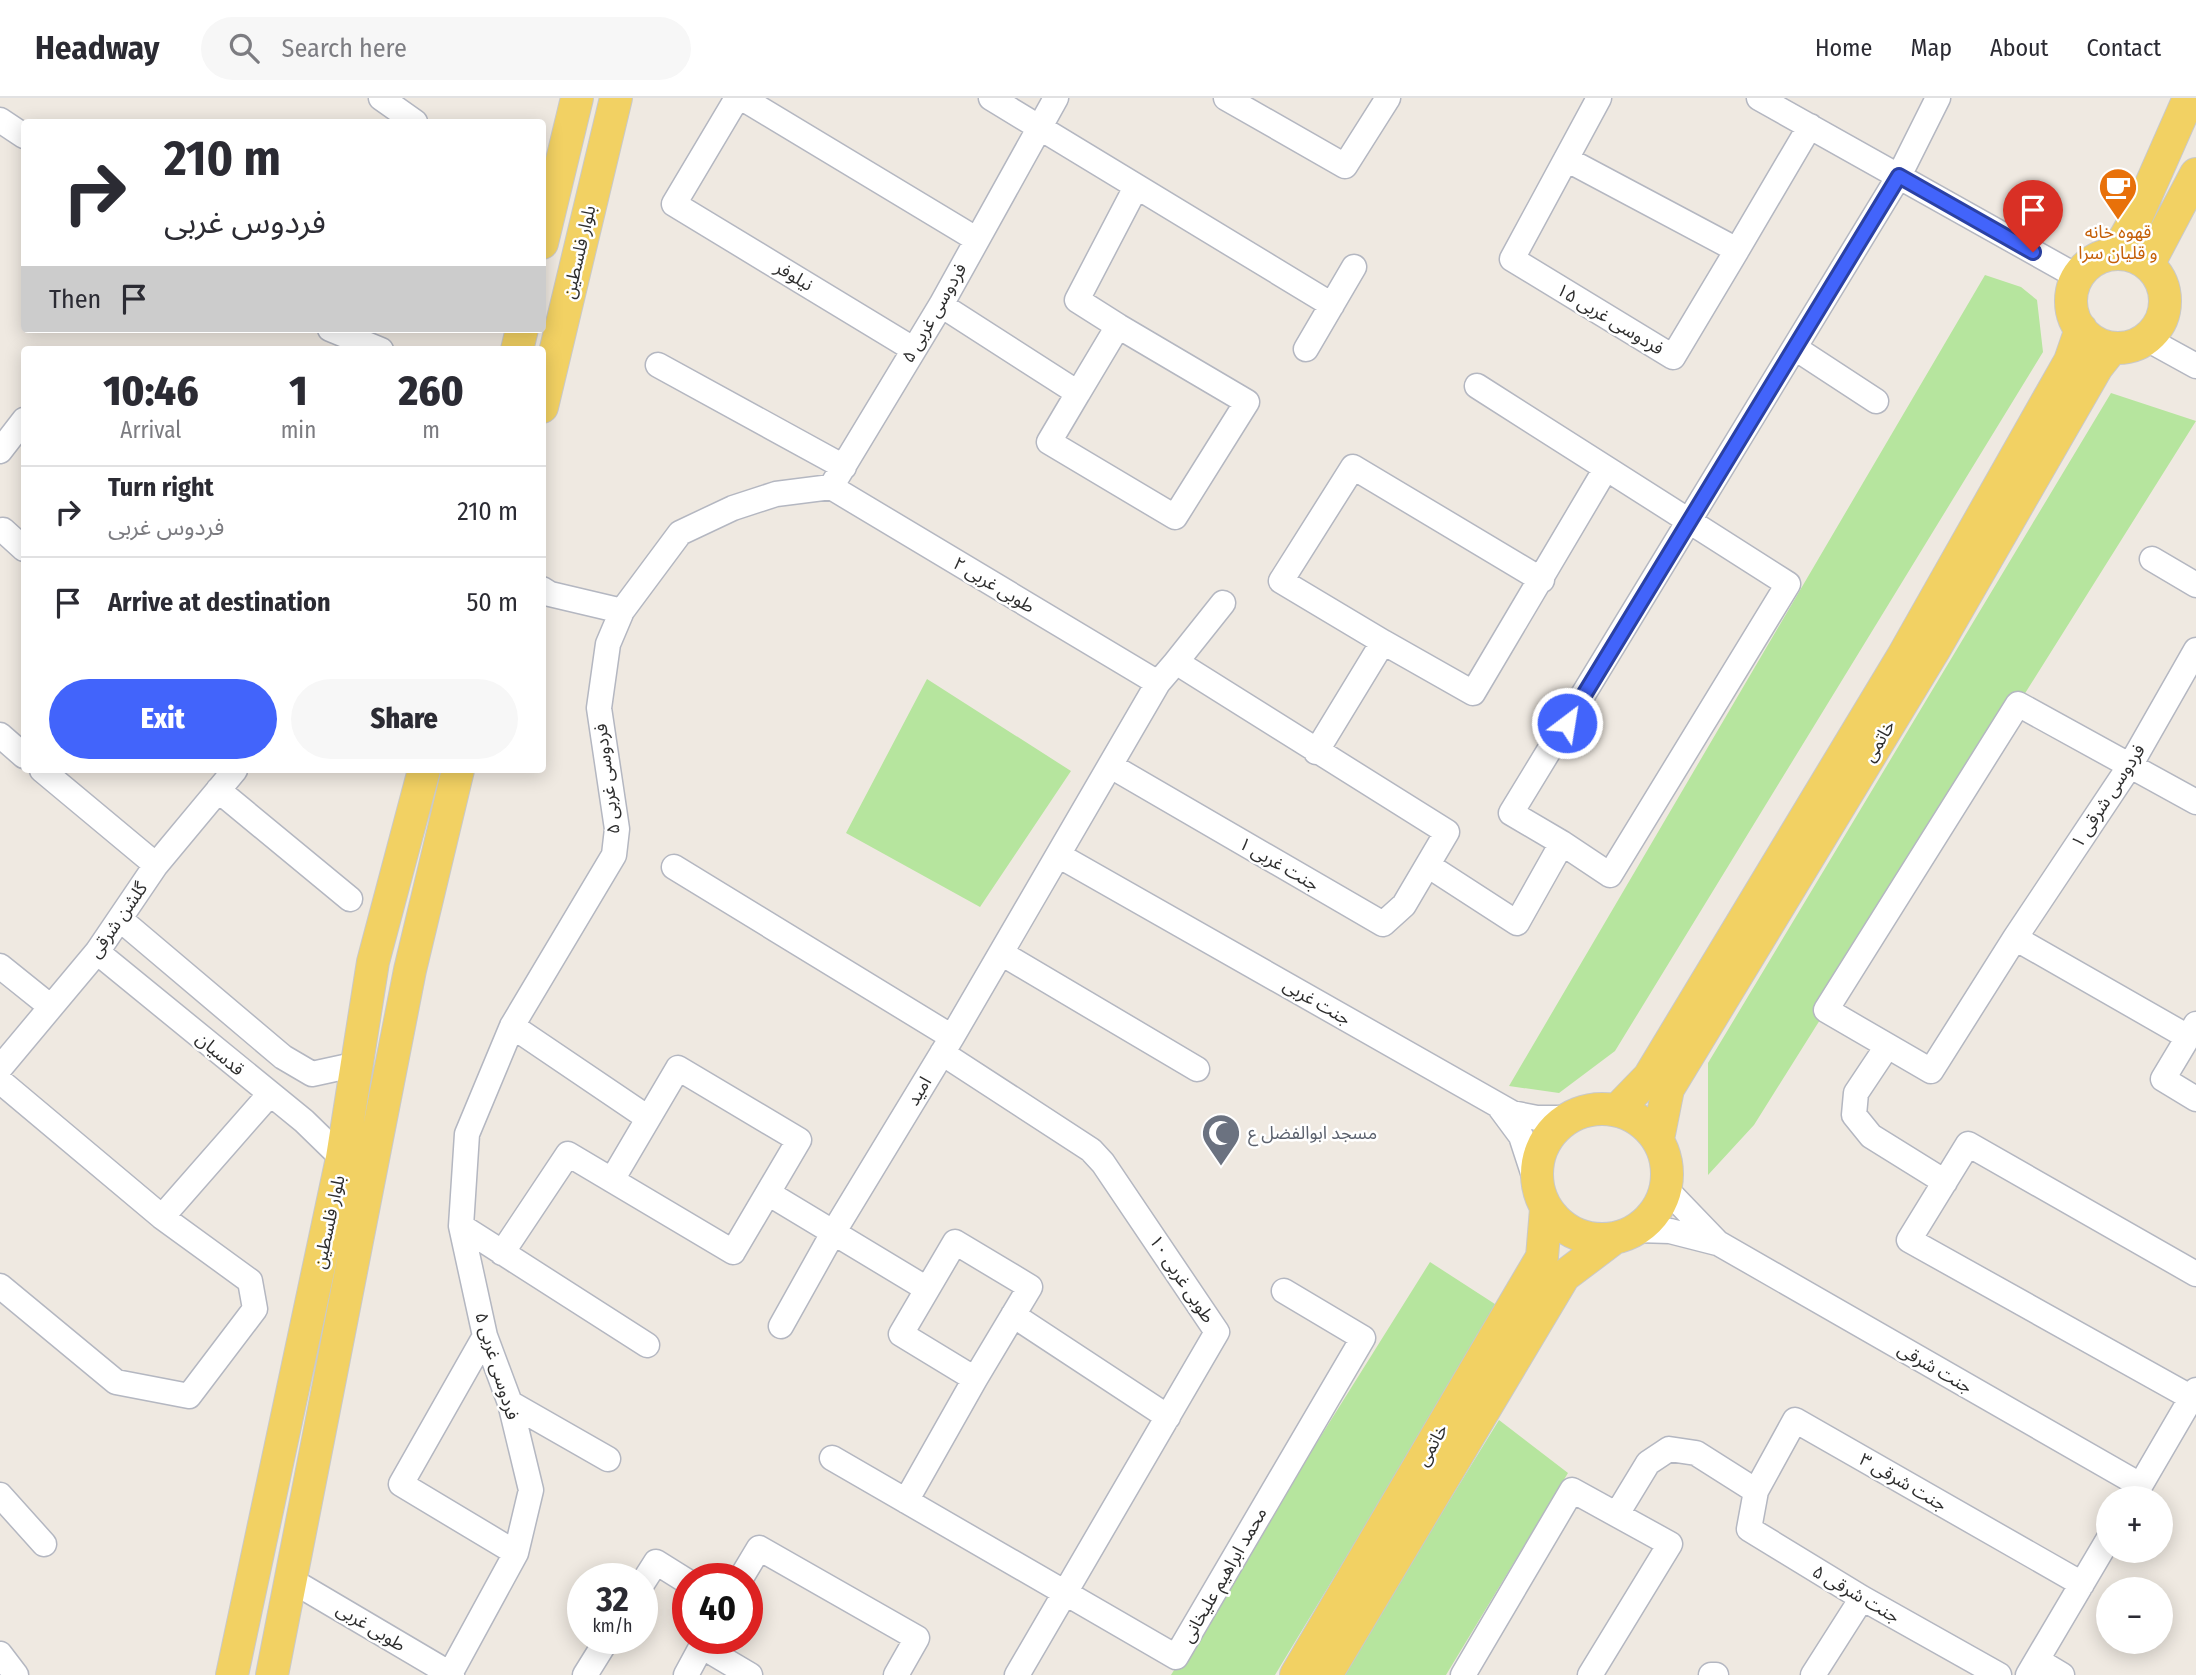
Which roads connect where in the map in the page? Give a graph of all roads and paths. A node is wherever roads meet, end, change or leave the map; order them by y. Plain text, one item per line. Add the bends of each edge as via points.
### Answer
1 (381, 98) edge
2 (577, 98) edge
3 (616, 98) edge
4 (740, 98) edge
5 (991, 98) edge
6 (1056, 98) edge
7 (1226, 98) edge
8 (1388, 98) edge
9 (1599, 98) edge
10 (1759, 98) edge
11 (1938, 98) edge
12 (2189, 98) edge
13 (411, 119) edge
14 (0, 120) edge
15 (1810, 127) junction
16 (1040, 128) junction
17 (21, 134) edge
18 (1566, 159) junction
19 (2196, 174) edge
20 (1899, 176) junction
21 (1136, 187) junction
22 (546, 220) edge
23 (976, 239) junction
24 (1737, 250) junction
25 (2116, 254) junction
26 (2148, 265) junction
27 (1354, 267) dead end
28 (2078, 277) junction
29 (941, 305) junction
30 (1332, 305) junction
31 (1118, 326) junction
32 (2081, 330) junction
33 (340, 333) edge
34 (2147, 339) junction
35 (372, 346) edge
36 (1795, 348) junction
37 (2112, 348) junction
38 (913, 349) junction
39 (1306, 349) dead end
40 (658, 365) dead end
41 (2196, 366) edge
42 (1477, 386) dead end
43 (546, 390) edge
44 (1078, 393) junction
45 (1876, 401) dead end
46 (21, 424) edge
47 (0, 451) edge
48 (1605, 470) junction
49 (837, 477) junction
50 (1689, 521) junction
51 (3, 530) dead end
52 (21, 546) edge
53 (2152, 559) dead end
54 (1542, 580) junction
55 (2196, 585) edge
56 (546, 593) edge
57 (1223, 603) dead end
58 (622, 611) junction
59 (1383, 642) junction
60 (2196, 650) edge
61 (1176, 662) junction
62 (1158, 683) junction
63 (0, 736) edge
64 (1316, 752) junction
65 (21, 754) edge
66 (2131, 764) junction
67 (1111, 766) junction
68 (45, 773) edge
69 (232, 773) edge
70 (423, 773) edge
71 (457, 773) edge
72 (218, 790) junction
73 (2196, 802) edge
74 (1562, 843) junction
75 (1058, 855) junction
76 (156, 865) junction
77 (1429, 866) junction
78 (674, 867) dead end
79 (350, 899) dead end
80 (121, 920) junction
81 (2015, 938) junction
82 (97, 953) junction
83 (1001, 953) junction
84 (373, 962) junction
85 (0, 966) edge
86 (410, 970) junction
87 (51, 1007) junction
88 (512, 1026) junction
89 (2192, 1030) edge
90 (947, 1045) junction
91 (1886, 1048) junction
92 (358, 1064) junction
93 (0, 1068) edge
94 (1197, 1069) dead end
95 (0, 1081) edge
96 (269, 1095) junction
97 (2196, 1099) edge
98 (1497, 1105) junction
99 (1617, 1110) junction
100 (648, 1118) junction
101 (1567, 1118) junction
102 (1658, 1139) junction
103 (342, 1158) junction
104 (612, 1180) junction
105 (1945, 1182) junction
106 (1666, 1189) junction
107 (768, 1193) junction
108 (1542, 1197) junction
109 (162, 1217) junction
110 (461, 1226) junction
111 (833, 1233) junction
112 (1625, 1234) junction
113 (1718, 1243) junction
114 (502, 1252) junction
115 (2196, 1274) edge
116 (0, 1286) edge
117 (927, 1289) junction
118 (1284, 1291) dead end
119 (1013, 1315) junction
120 (781, 1326) dead end
121 (485, 1336) junction
122 (647, 1345) dead end
123 (975, 1379) junction
124 (2194, 1394) edge
125 (509, 1404) junction
126 (1168, 1417) junction
127 (832, 1458) dead end
128 (608, 1459) dead end
129 (2126, 1486) edge
130 (2140, 1486) edge
131 (1756, 1491) junction
132 (0, 1495) edge
133 (906, 1501) junction
134 (1617, 1514) junction
135 (44, 1544) dead end
136 (516, 1553) junction
137 (2096, 1560) edge
138 (750, 1563) edge
139 (291, 1580) junction
140 (2082, 1584) junction
141 (1064, 1594) junction
142 (1862, 1598) junction
143 (0, 1654) edge
144 (598, 1654) edge
145 (697, 1654) edge
146 (721, 1654) edge
147 (413, 1665) edge
148 (2033, 1667) edge
149 (451, 1674) edge
150 (16, 1675) edge
151 (232, 1675) edge
152 (272, 1675) edge
153 (584, 1675) edge
154 (686, 1675) edge
155 (750, 1675) edge
156 (896, 1675) edge
157 (1017, 1675) edge
158 (1296, 1675) edge
159 (1326, 1675) edge
160 (1462, 1675) edge
161 (1590, 1675) edge
162 (1814, 1675) edge
163 (1999, 1675) edge
164 (2062, 1675) edge

1 - 13 street
2 - 22 main road
3 - 43 main road, بلوار فلسطین
4 - 23 street
4 - 38 street, نیلوفر via 674,204
5 - 16 street
6 - 16 street, فردوسی غربی ۵
7 - 8 street via 1345,166
9 - 18 street
10 - 15 street
11 - 20 street
12 - 25 main road
14 - 17 street
15 - 20 street
15 - 24 street, فردوسی غربی ۱۵
16 - 21 street
16 - 23 street, فردوسی غربی ۵
18 - 24 street
18 - 24 street, فردوسی غربی ۱۵ via 1512,259 1673,357
19 - 26 main road
20 - 28 street
20 - 36 street
21 - 30 street
21 - 31 street via 1077,300
23 - 29 street, فردوسی غربی ۵
25 - 26 main road
25 - 28 main road via 2090,263
26 - 34 main road via 2164,289 2166,307 2160,324
27 - 30 street
28 - 32 main road via 2072,294 2073,313
29 - 38 street, فردوسی غربی ۵
29 - 44 street
30 - 39 street
31 - 44 street
31 - 44 street via 1247,402 1175,517 1049,442
32 - 37 main road
32 - 99 main road, خاتمی via 2070,361 1903,656 1648,1077
33 - 35 street
34 - 37 main road via 2131,347
34 - 41 street
36 - 45 street
36 - 50 street
37 - 102 main road, خاتمی via 1668,1089
38 - 49 street, فردوسی غربی ۵
40 - 49 street, طوبی غربی ۲
42 - 48 street
46 - 47 street
48 - 50 street
48 - 54 street
49 - 58 street, فردوسی غربی ۵ via 733,508 680,533
49 - 62 street, طوبی غربی ۲
50 - 74 street via 1511,813
50 - 74 street via 1788,584 1610,875
51 - 52 street
53 - 55 street
54 - 59 street via 1473,693
54 - 59 street via 1353,467 1281,581
56 - 58 street
57 - 61 street, امید
58 - 88 street, فردوسی غربی ۵ via 608,643 599,708 617,829 614,855
59 - 64 street
60 - 66 street, فردوسی شرقی ۱
61 - 62 street, امید
61 - 64 street
62 - 67 street, امید
63 - 65 street
64 - 77 street via 1447,832
66 - 73 street
66 - 81 street, فردوسی شرقی ۱
66 - 91 street via 2018,704 1826,1010
67 - 75 street, امید
67 - 77 street, جنت غربی ۱ via 1382,924 1404,905
68 - 76 street
69 - 72 street, گلشن شرقی
70 - 84 main road, بلوار فلسطین
71 - 86 main road, بلوار فلسطین
72 - 76 street, گلشن شرقی
72 - 79 street
74 - 77 street via 1517,923
75 - 83 street, امید
75 - 98 street, جنت غربی
76 - 80 street, گلشن شرقی
78 - 90 street
80 - 82 street, گلشن شرقی
80 - 92 street via 283,1057 312,1074
81 - 89 street
81 - 91 street, فردوسی شرقی ۱ via 1931,1071
82 - 87 street, گلشن شرقی
82 - 96 street, قدسیان
83 - 90 street, امید
83 - 94 street
84 - 86 main road
84 - 92 main road, بلوار فلسطین
85 - 87 street
86 - 139 main road, بلوار فلسطین
87 - 93 street, گلشن شرقی
88 - 100 street
88 - 110 street, فردوسی غربی ۵ via 467,1134
89 - 97 street via 2163,1079
90 - 111 street, امید
90 - 126 street, طوبی غربی ۱۰ via 1091,1150 1217,1332
91 - 105 street via 1856,1093 1854,1115 1871,1136
92 - 103 main road, بلوار فلسطین
95 - 109 street
96 - 103 street, قدسیان
96 - 109 street
98 - 101 street via 1537,1118
98 - 108 street, جنت غربی via 1521,1136
99 - 101 main road via 1583,1111
99 - 102 main road via 1633,1116
100 - 104 street
100 - 107 street via 678,1068 799,1140
101 - 108 main road via 1542,1147 1537,1165
102 - 106 main road via 1667,1172
103 - 151 main road, بلوار فلسطین
104 - 107 street via 733,1252
104 - 114 street via 568,1154
105 - 115 street via 1968,1144
105 - 124 street via 1909,1240
106 - 112 main road via 1655,1212
106 - 113 street
107 - 111 street
108 - 112 main road via 1559,1223 1575,1234 1594,1239
108 - 158 main road, خاتمی via 1542,1256
109 - 116 street via 250,1282 256,1310 189,1395 116,1382
110 - 114 street
110 - 121 street, فردوسی غربی ۵
111 - 117 street
111 - 120 street, امید
112 - 113 street via 1670,1231
112 - 159 main road, خاتمی via 1564,1276
113 - 129 street, جنت شرقی
114 - 122 street
117 - 119 street via 955,1242 1030,1287
117 - 123 street via 901,1334
118 - 141 street, محمد ابراهیم علیخانی via 1363,1338 1176,1657
119 - 123 street
119 - 126 street
121 - 125 street, فردوسی غربی ۵
121 - 136 street via 401,1484
123 - 133 street
124 - 130 street
125 - 128 street
125 - 136 street, فردوسی غربی ۵ via 531,1490
126 - 141 street, طوبی غربی ۱۰
127 - 133 street, محمد ابراهیم علیخانی
131 - 134 street via 1696,1453 1669,1449 1648,1463
131 - 140 street, جنت شرقی ۳ via 1795,1420
131 - 142 street, جنت شرقی ۵ via 1749,1529
132 - 135 street
133 - 141 street, محمد ابراهیم علیخانی
134 - 160 street via 1572,1490
134 - 161 street via 1670,1544
136 - 149 street, فردوسی غربی ۵
137 - 140 street
138 - 156 street via 759,1548 918,1638
139 - 147 street, طوبی غربی
139 - 152 main road, بلوار فلسطین
140 - 148 street
141 - 157 street, طوبی غربی ۱۰
142 - 162 street
142 - 163 street, جنت شرقی ۵
143 - 150 street
144 - 153 street
145 - 154 street
146 - 155 street
147 - 149 street, طوبی غربی
148 - 164 street

